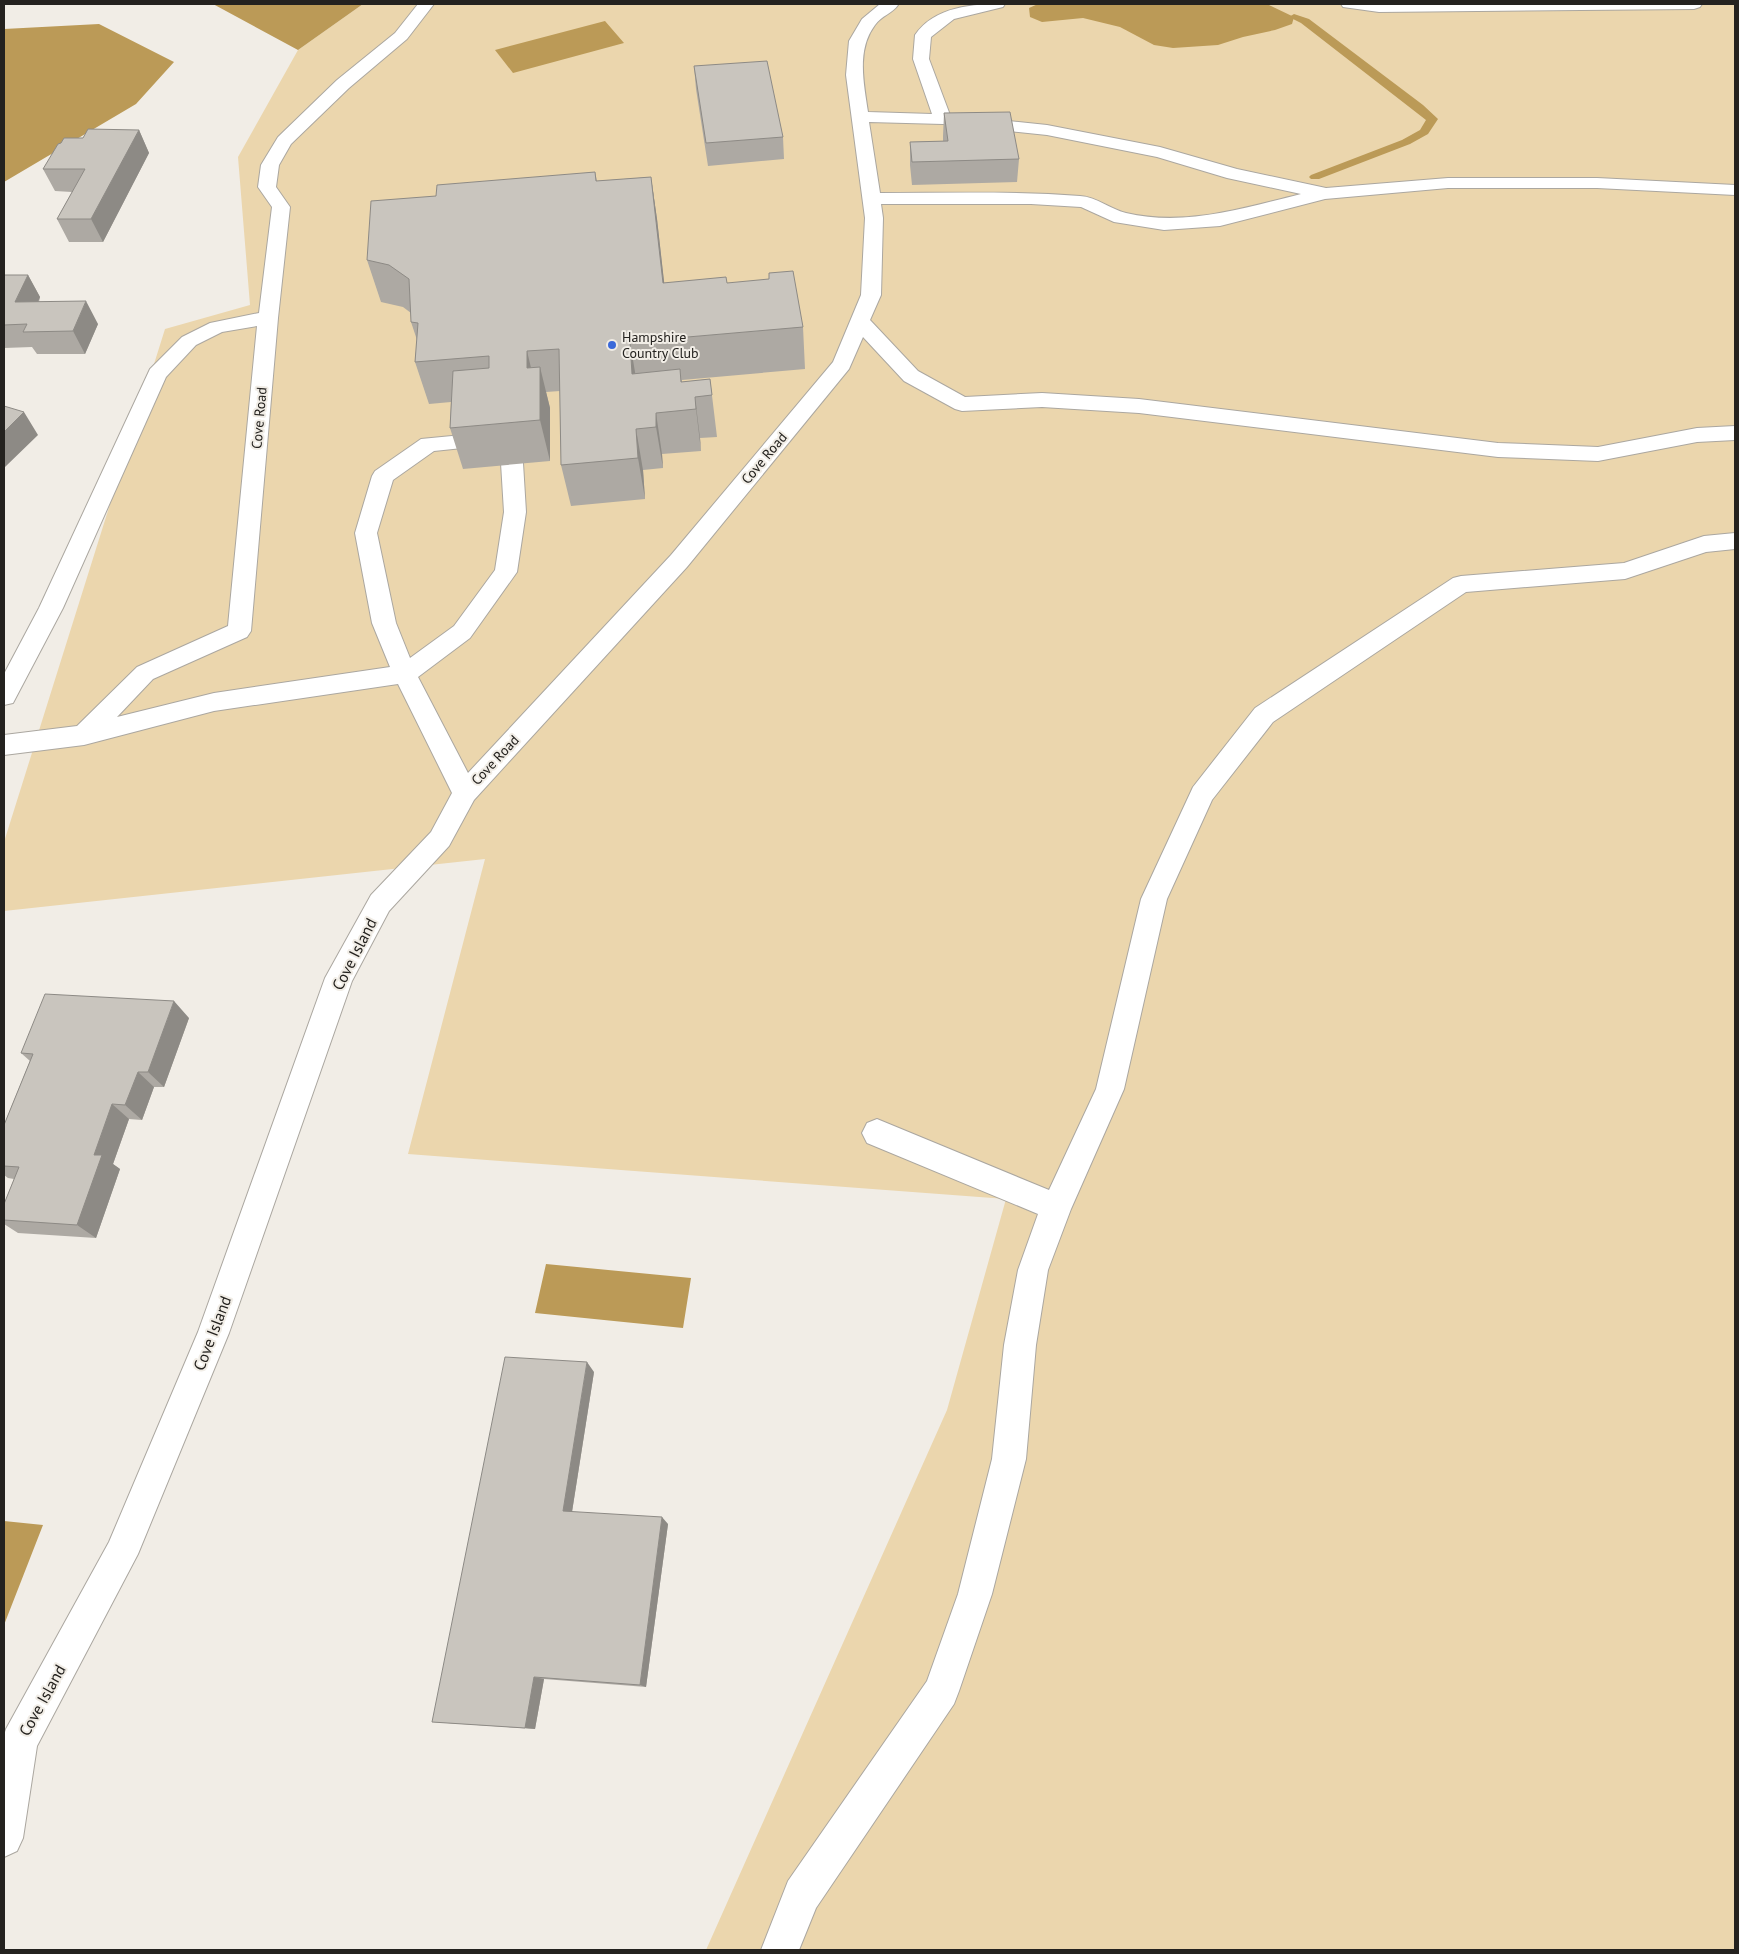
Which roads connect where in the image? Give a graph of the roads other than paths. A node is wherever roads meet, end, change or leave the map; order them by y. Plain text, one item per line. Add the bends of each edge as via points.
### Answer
1 (426, 4) edge
2 (864, 4) edge
3 (997, 4) edge
4 (1349, 4) edge
5 (1694, 4) edge
6 (892, 5) edge
7 (860, 117) junction
8 (943, 119) junction
9 (1735, 190) edge
10 (1326, 194) junction
11 (872, 199) junction
12 (268, 318) junction
13 (860, 321) junction
14 (1735, 433) edge
15 (483, 440) edge
16 (512, 463) edge
17 (1735, 541) edge
18 (405, 674) junction
19 (4, 696) edge
20 (84, 735) junction
21 (4, 745) edge
22 (465, 793) junction
23 (440, 839) joint
24 (877, 1133) dead end
25 (1056, 1207) junction
26 (4, 1838) edge
27 (780, 1950) edge

1 - 12 street, Cove Road via 401,36 284,141 270,165 267,187 281,207
2 - 6 street
3 - 8 street via 948,15 923,35 921,60
4 - 5 street
6 - 7 street, Cove Road via 880,10 868,22 857,41 854,75
7 - 8 street
7 - 11 street, Cove Road
8 - 10 street via 1047,130 1151,150 1233,174
9 - 10 street via 1597,183 1448,183
10 - 11 street via 1220,220 1164,224 1121,218 1084,202 1031,198
11 - 13 street, Cove Road via 871,295
12 - 19 street via 217,327 189,341 158,374 51,608
12 - 20 street, Cove Road via 239,631 145,673
13 - 14 street via 911,376 962,404 1042,400 1139,406 1498,450 1598,454 1697,435
13 - 22 street, Cove Road via 842,364 679,561
15 - 18 street via 429,444 383,476 366,534 384,623
16 - 18 street via 515,512 506,572 462,632
17 - 25 street via 1704,544 1626,571 1461,584 1264,714 1202,794 1154,899 1110,1089
18 - 20 street via 214,702
18 - 22 street
20 - 21 street
22 - 23 street, Cove Road
23 - 26 street, Cove Island via 380,903 338,978 213,1334 122,1554 19,1742
24 - 25 street
25 - 27 street via 1032,1270 1020,1344 1009,1459 975,1594 941,1691 802,1895

